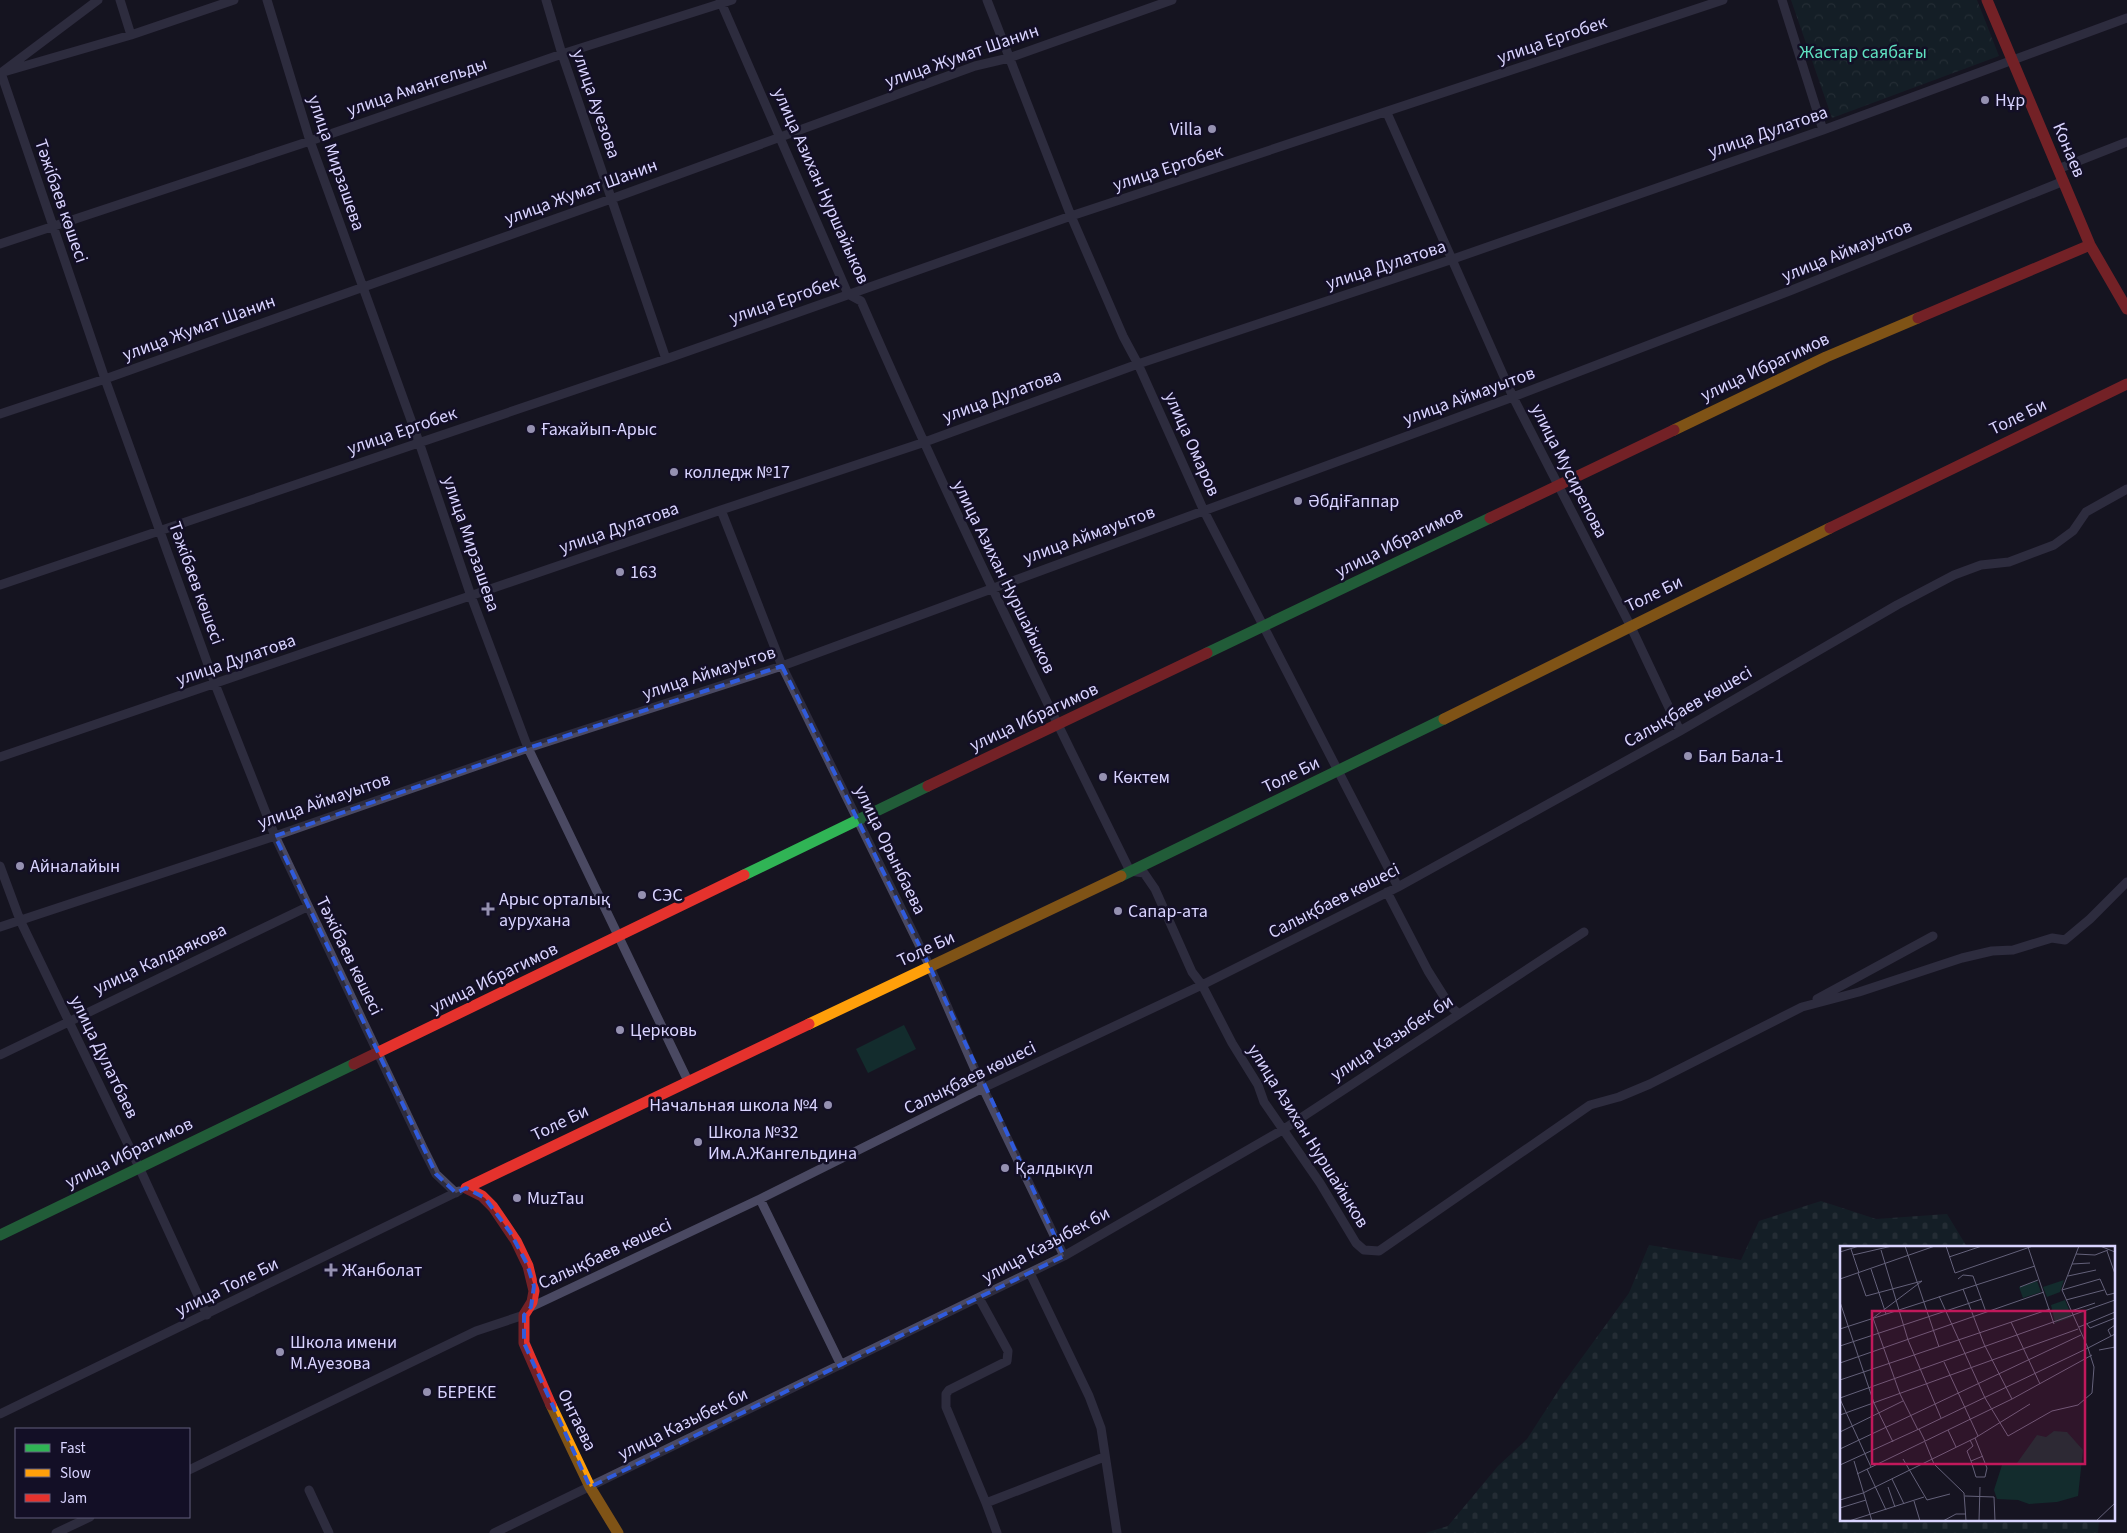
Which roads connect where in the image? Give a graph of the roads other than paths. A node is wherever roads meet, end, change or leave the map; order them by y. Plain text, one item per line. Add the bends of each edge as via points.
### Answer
1 (98, 0) edge
2 (120, 0) edge
3 (234, 0) edge
4 (266, 0) edge
5 (546, 0) edge
6 (732, 0) edge
7 (987, 0) edge
8 (1138, 0) edge
9 (1172, 0) edge
10 (1723, 0) edge
11 (1782, 0) edge
12 (1986, 0) edge
13 (720, 2) edge
14 (1142, 10) junction
15 (2127, 18) edge
16 (131, 35) junction
17 (562, 54) junction
18 (1009, 58) junction
19 (2013, 61) junction
20 (1, 73) edge
21 (1387, 113) junction
22 (1823, 130) junction
23 (781, 137) junction
24 (310, 141) junction
25 (2127, 142) edge
26 (2058, 169) junction
27 (2064, 182) junction
28 (611, 199) junction
29 (1071, 216) junction
30 (52, 227) junction
31 (0, 244) edge
32 (2090, 245) junction
33 (1453, 259) junction
34 (361, 287) junction
35 (848, 294) junction
36 (2127, 309) edge
37 (666, 359) junction
38 (1138, 364) junction
39 (105, 379) junction
40 (2127, 384) edge
41 (1513, 397) junction
42 (0, 414) edge
43 (419, 442) junction
44 (922, 443) junction
45 (1558, 485) junction
46 (2127, 489) edge
47 (720, 510) junction
48 (1204, 510) junction
49 (160, 531) junction
50 (0, 585) edge
51 (990, 588) junction
52 (471, 596) junction
53 (1630, 625) junction
54 (1264, 626) junction
55 (782, 666) junction
56 (215, 684) junction
57 (1058, 726) junction
58 (1680, 731) junction
59 (528, 748) junction
60 (0, 756) edge
61 (1340, 771) junction
62 (856, 821) junction
63 (275, 836) junction
64 (0, 866) edge
65 (1130, 871) junction
66 (2127, 882) edge
67 (1398, 887) junction
68 (1387, 892) junction
69 (308, 907) junction
70 (20, 920) junction
71 (0, 927) edge
72 (1584, 932) dead end
73 (1933, 936) dead end
74 (618, 937) junction
75 (930, 967) junction
76 (1202, 985) junction
77 (1802, 1007) junction
78 (1459, 1014) junction
79 (68, 1020) junction
80 (378, 1053) junction
81 (0, 1054) edge
82 (688, 1082) junction
83 (983, 1088) junction
84 (1284, 1129) junction
85 (139, 1167) junction
86 (461, 1190) junction
87 (760, 1199) junction
88 (0, 1235) edge
89 (1064, 1256) junction
90 (1030, 1273) junction
91 (979, 1298) junction
92 (527, 1311) junction
93 (207, 1315) junction
94 (841, 1365) junction
95 (0, 1414) edge
96 (1104, 1457) junction
97 (190, 1470) edge
98 (590, 1487) junction
99 (310, 1490) dead end
100 (986, 1503) junction
101 (88, 1518) edge
102 (56, 1533) edge
103 (329, 1533) edge
104 (494, 1533) edge
105 (618, 1533) edge
106 (997, 1533) edge
107 (1117, 1533) edge

1 - 20 street
2 - 16 street
3 - 16 street
4 - 24 street, улица Мирзашева
5 - 17 street, улица Ауезова
6 - 13 street, улица Амангельды
7 - 18 street, улица Омаров
8 - 14 street
9 - 14 street, улица Жумат Шанин
10 - 21 street, улица Ергобек
11 - 22 street
12 - 19 main road, Конаев
13 - 17 street, улица Амангельды
13 - 23 street, улица Азихан Нуршайыков
14 - 18 street, улица Жумат Шанин
15 - 19 street, улица Дулатова
16 - 20 street
17 - 24 street, улица Амангельды
17 - 28 street, улица Ауезова
18 - 23 street, улица Жумат Шанин via 975,66
18 - 29 street, улица Омаров
19 - 22 street, улица Дулатова
19 - 26 main road, Конаев
20 - 30 street, Тәжібаев көшесі
21 - 29 street, улица Ергобек
21 - 33 street, улица Мусирепова
22 - 33 street, улица Дулатова
23 - 28 street, улица Жумат Шанин
23 - 35 street, улица Азихан Нуршайыков
24 - 30 street, улица Амангельды
24 - 34 street, улица Мирзашева
25 - 26 street
26 - 27 main road, Конаев
27 - 32 main road, Конаев
27 - 41 street, улица Аймауытов
28 - 34 street, улица Жумат Шанин
28 - 37 street, улица Ауезова
29 - 35 street, улица Ергобек
29 - 38 street, улица Омаров
30 - 31 street, улица Амангельды
30 - 39 street, Тәжібаев көшесі
32 - 36 main road, Конаев
32 - 45 main road, улица Ибрагимов via 1826,357
33 - 38 street, улица Дулатова
33 - 41 street, улица Мусирепова
34 - 39 street, улица Жумат Шанин
34 - 43 street, улица Мирзашева
35 - 37 street, улица Ергобек
35 - 44 street, улица Азихан Нуршайыков via 861,301
37 - 43 street, улица Ергобек
38 - 44 street, улица Дулатова
38 - 48 street, улица Омаров
39 - 42 street, улица Жумат Шанин
39 - 49 street, Тәжібаев көшесі
40 - 53 main road, Толе Би
41 - 45 street, улица Мусирепова
41 - 48 street, улица Аймауытов
43 - 49 street, улица Ергобек
43 - 52 street, улица Мирзашева
44 - 47 street, улица Дулатова
44 - 51 street, улица Азихан Нуршайыков
45 - 53 street, улица Мусирепова
45 - 54 main road, улица Ибрагимов
46 - 58 street, Салықбаев көшесі via 2086,512 2073,531 2054,544 2009,562 1981,565 1954,576 1897,605
47 - 52 street, улица Дулатова
47 - 55 street, улица Орынбаева
48 - 51 street, улица Аймауытов
48 - 54 street, улица Омаров
49 - 50 street, улица Ергобек
49 - 56 street, Тәжібаев көшесі
51 - 55 street, улица Аймауытов
51 - 57 street, улица Азихан Нуршайыков
52 - 56 street, улица Дулатова
52 - 59 street, улица Мирзашева
53 - 58 street, улица Мусирепова
53 - 61 main road, Толе Би
54 - 57 main road, улица Ибрагимов
54 - 61 street, улица Омаров
55 - 59 street, улица Аймауытов
55 - 62 street, улица Орынбаева
56 - 60 street, улица Дулатова
56 - 63 street, Тәжібаев көшесі
57 - 62 main road, улица Ибрагимов
57 - 65 street, улица Азихан Нуршайыков
58 - 67 street, Салықбаев көшесі
59 - 63 street, улица Аймауытов
59 - 74 street, улица Мирзашева
61 - 65 main road, Толе Би
61 - 67 street, улица Омаров
62 - 74 main road, улица Ибрагимов
62 - 75 street, улица Орынбаева
63 - 69 street, Тәжібаев көшесі
63 - 70 street, улица Аймауытов
64 - 70 street, улица Дулатбаев
65 - 75 main road, Толе Би
65 - 76 street, улица Азихан Нуршайыков via 1144,873 1155,889 1192,972
66 - 77 street, улица Азихан Нуршайыков via 2066,940 2052,938 2013,950 1962,958
67 - 68 street, Салықбаев көшесі
68 - 76 street, Салықбаев көшесі
68 - 78 street via 1428,971 1450,1006
69 - 79 street, улица Калдаякова
69 - 80 street, Тәжібаев көшесі
70 - 71 street, улица Аймауытов
70 - 79 street, улица Дулатбаев
72 - 78 street, улица Казыбек би
73 - 77 street
74 - 80 main road, улица Ибрагимов
74 - 82 street, улица Мирзашева
75 - 82 main road, Толе Би
75 - 83 street, улица Орынбаева
76 - 83 street, Салықбаев көшесі
76 - 84 street, улица Азихан Нуршайыков via 1258,1084 1264,1102
77 - 84 street, улица Азихан Нуршайыков via 1650,1084 1590,1105 1379,1250 1364,1250 1356,1243
78 - 84 street, улица Казыбек би
79 - 81 street, улица Калдаякова
79 - 85 street, улица Дулатбаев
80 - 85 main road, улица Ибрагимов
80 - 86 street, Тәжібаев көшесі via 436,1174
82 - 86 main road, Толе Би
83 - 87 street, Салықбаев көшесі
83 - 89 street, улица Орынбаева
84 - 89 street, улица Казыбек би
85 - 88 main road, улица Ибрагимов
85 - 93 street, улица Дулатбаев
86 - 92 main road, Онтаева via 485,1198 510,1232 527,1264 534,1286
86 - 93 street, улица Толе Би
87 - 92 street, Салықбаев көшесі
87 - 94 street
89 - 90 street, улица Казыбек би
90 - 91 street, улица Казыбек би
90 - 96 street via 1089,1396 1101,1428
91 - 94 street, улица Казыбек би
91 - 100 street via 1008,1351 1007,1361 949,1390 945,1400
92 - 97 street, Салықбаев көшесі via 476,1331
92 - 98 main road, Онтаева via 524,1343
93 - 95 street, улица Толе Би
94 - 98 street, улица Казыбек би
96 - 100 street
96 - 107 street
98 - 104 street, улица Казыбек би
98 - 105 main road, Онтаева
99 - 103 street
100 - 106 street
101 - 102 street

